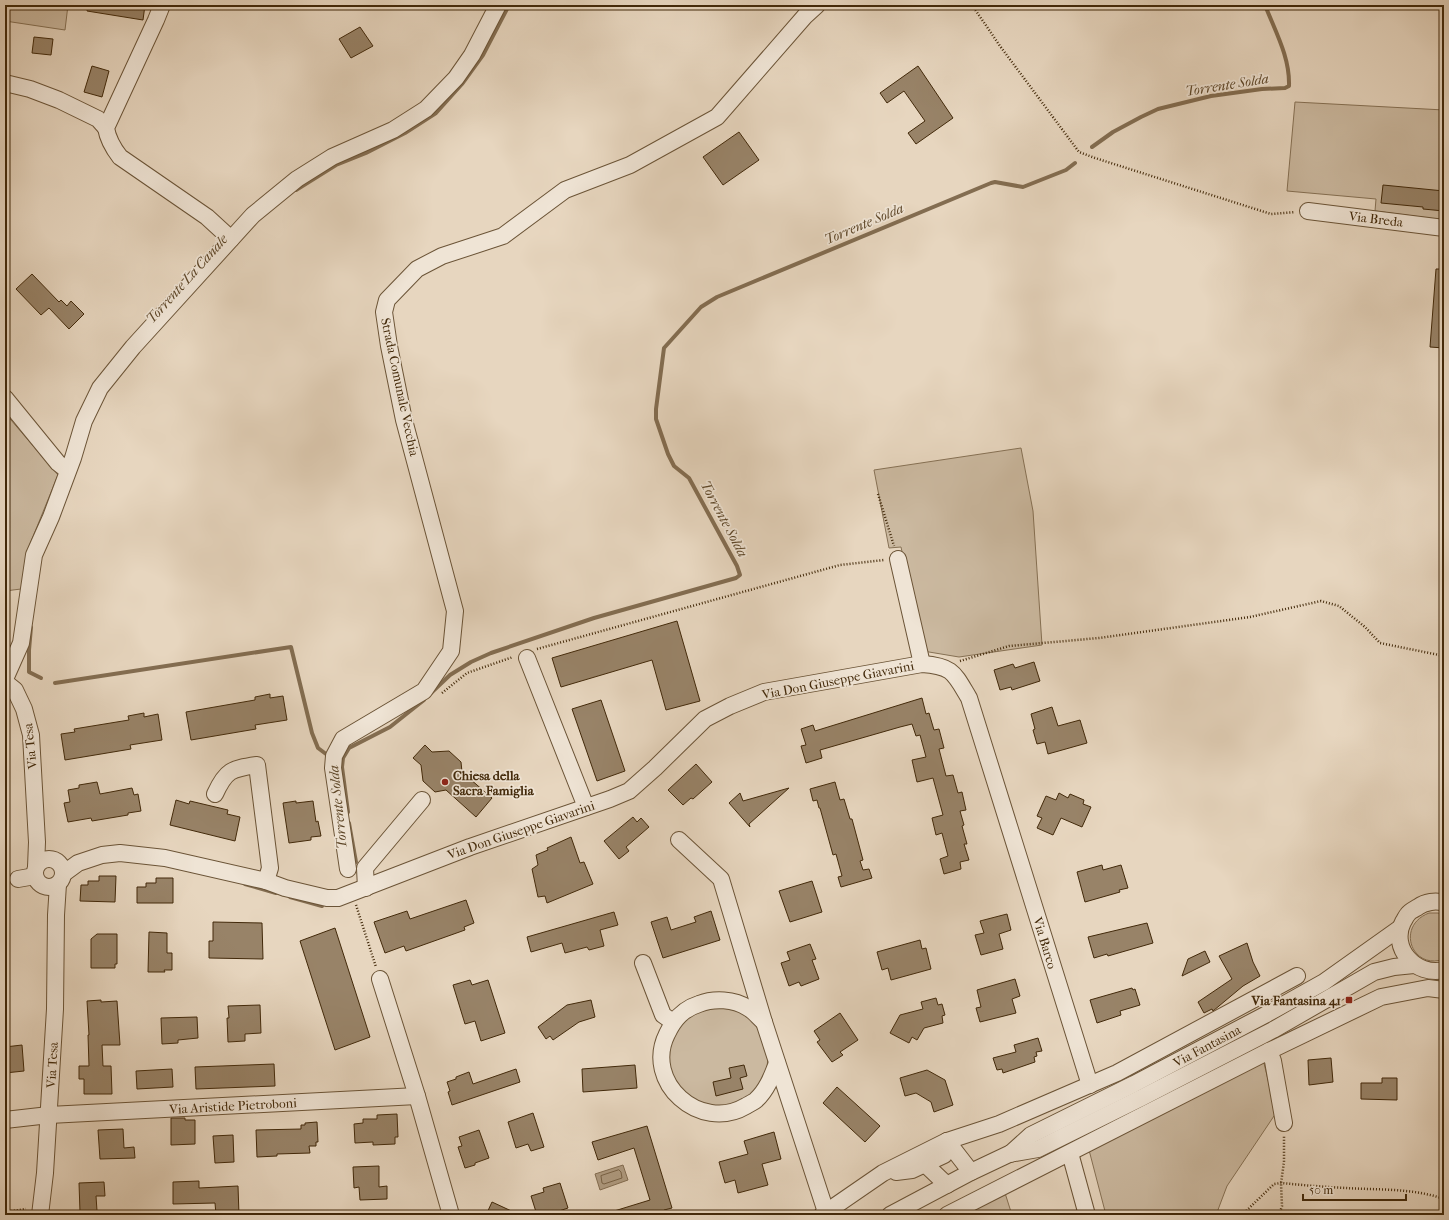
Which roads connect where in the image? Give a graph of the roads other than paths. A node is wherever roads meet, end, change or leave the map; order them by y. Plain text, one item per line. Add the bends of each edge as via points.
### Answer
1 (162, 5) edge
2 (498, 5) edge
3 (817, 5) edge
4 (5, 83) edge
5 (106, 128) junction
6 (1308, 211) road end
7 (1444, 228) edge
8 (231, 239) junction
9 (5, 398) edge
10 (68, 470) junction
11 (898, 559) road end
12 (526, 656) road end
13 (946, 662) joint
14 (922, 664) junction
15 (5, 679) edge
16 (5, 682) edge
17 (215, 794) dead end
18 (422, 800) dead end
19 (586, 807) junction
20 (680, 840) dead end
21 (37, 842) junction
22 (53, 859) junction
23 (78, 863) junction
24 (348, 869) dead end
25 (47, 878) junction
26 (18, 879) dead end
27 (266, 881) junction
28 (359, 890) junction
29 (1442, 902) edge
30 (1400, 928) junction
31 (643, 963) dead end
32 (1414, 965) junction
33 (1443, 971) edge
34 (1297, 976) dead end
35 (380, 979) road end
36 (1444, 990) edge
37 (673, 1022) junction
38 (764, 1022) junction
39 (1269, 1051) junction
40 (777, 1063) junction
41 (1090, 1085) junction
42 (417, 1096) junction
43 (49, 1115) junction
44 (5, 1120) edge
45 (1284, 1123) road end
46 (947, 1140) junction
47 (1070, 1153) junction
48 (1009, 1154) junction
49 (926, 1164) junction
50 (971, 1172) junction
51 (882, 1173) junction
52 (947, 1185) junction
53 (40, 1211) edge
54 (824, 1214) edge
55 (451, 1215) edge
56 (890, 1215) edge
57 (947, 1215) edge
58 (1087, 1215) edge

1 - 5 street
2 - 8 street via 472,55 456,78 426,109 393,130 332,157 297,179 253,215
3 - 24 street, Strada Comunale Vecchia via 717,117 630,165 565,190 503,236 442,256 417,268 387,300 384,312 404,420 455,611 451,651 424,691 344,739 334,756 333,768
4 - 5 street via 60,100 98,119
5 - 8 street via 110,143 120,157 207,217
6 - 7 street, Via Breda
8 - 10 street via 132,347 100,388 84,421
9 - 10 street via 58,463
10 - 15 street via 34,555 21,644
11 - 14 street
12 - 19 street
13 - 14 street, Via Don Giuseppe Giavarini
13 - 41 street, Via Barco via 969,698
14 - 19 street, Via Don Giuseppe Giavarini via 764,692 730,706 705,719 629,791
16 - 21 street, Via Tesa via 15,690 24,709 31,736
17 - 27 street via 228,774 237,768 257,765 270,868
18 - 28 street via 365,868
19 - 28 street, Via Don Giuseppe Giavarini via 470,847
20 - 38 street via 721,879
21 - 22 street
21 - 25 street, Via Tesa
22 - 23 street, Via Don Giuseppe Giavarini
22 - 25 street via 62,866
23 - 25 street, Via Don Giuseppe Giavarini
23 - 27 street, Via Don Giuseppe Giavarini via 102,855 120,853 165,858
25 - 26 street
25 - 43 street, Via Tesa via 56,915 56,989
27 - 28 street, Via Don Giuseppe Giavarini via 328,898 338,898
29 - 30 street via 1422,903 1407,914
30 - 32 street via 1400,942 1405,956
30 - 48 street, Via Fantasina via 1324,982 1148,1077 1031,1135
31 - 37 street via 663,1015
32 - 33 street via 1425,970
32 - 48 street, Via Fantasina via 1374,972 1273,1030 1045,1146
34 - 41 street
35 - 42 street
36 - 39 street via 1428,988 1381,997
37 - 38 street via 688,1008 708,1000 729,1000 748,1008
37 - 40 street via 663,1041 661,1062 667,1082 680,1099 697,1110 718,1114 738,1111 756,1100 769,1083
38 - 40 street
39 - 45 street
39 - 47 street
40 - 54 street
41 - 46 street via 999,1124
42 - 43 street, Via Aristide Pietroboni
42 - 55 street
43 - 44 street, Via Aristide Pietroboni
43 - 53 street, Via Tesa
46 - 49 street via 944,1155
46 - 50 street
46 - 51 street
47 - 57 street
47 - 58 street
48 - 50 street, Via Fantasina
49 - 51 street via 912,1170
49 - 52 street
50 - 52 street, Via Fantasina
51 - 54 street
52 - 56 street, Via Fantasina

